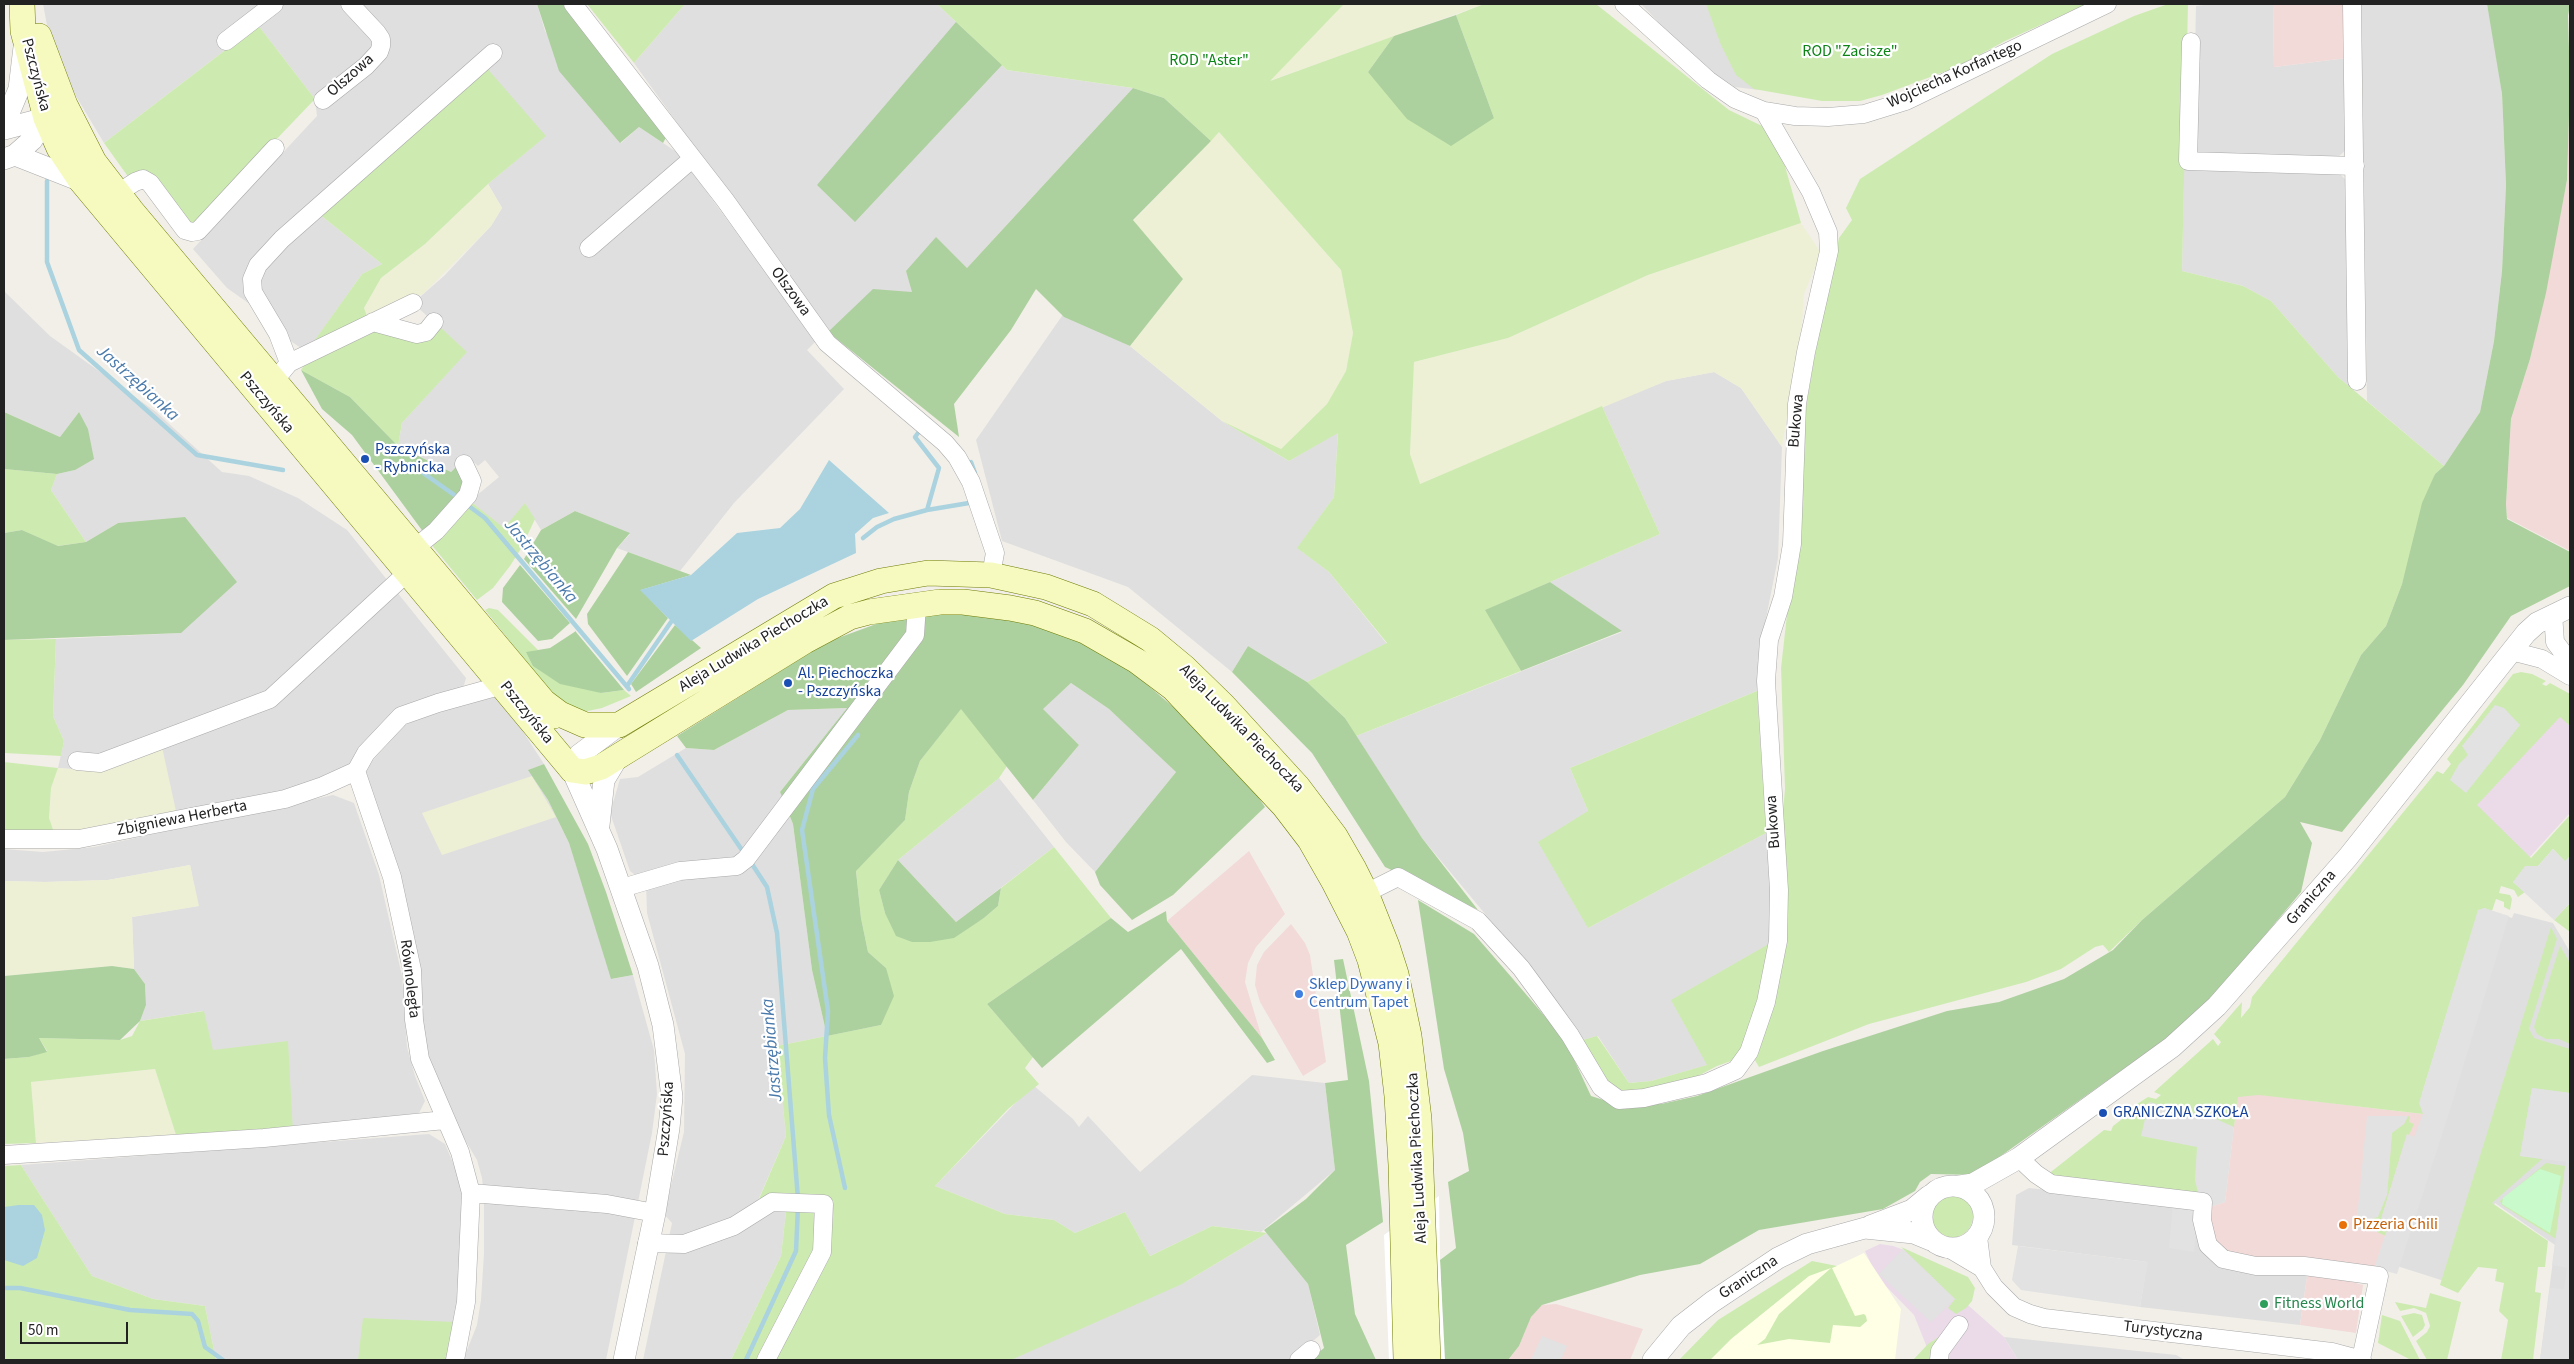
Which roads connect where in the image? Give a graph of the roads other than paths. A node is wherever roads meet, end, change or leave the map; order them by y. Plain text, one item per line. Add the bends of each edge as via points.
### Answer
1 (22, 4) edge
2 (27, 4) edge
3 (274, 4) edge
4 (350, 4) edge
5 (573, 4) edge
6 (1624, 4) edge
7 (2107, 4) edge
8 (2352, 4) edge
9 (23, 31) junction
10 (226, 41) dead end
11 (2191, 42) dead end
12 (493, 53) dead end
13 (56, 82) junction
14 (323, 100) dead end
15 (1764, 111) junction
16 (46, 118) junction
17 (4, 127) edge
18 (275, 148) dead end
19 (10, 157) edge
20 (692, 159) junction
21 (2355, 166) junction
22 (87, 172) junction
23 (118, 193) junction
24 (589, 248) dead end
25 (413, 303) dead end
26 (373, 322) junction
27 (434, 322) dead end
28 (282, 371) junction
29 (2357, 381) dead end
30 (464, 464) dead end
31 (416, 547) junction
32 (408, 572) junction
33 (991, 575) junction
34 (917, 604) junction
35 (2562, 610) edge
36 (2510, 651) junction
37 (2570, 662) edge
38 (2570, 676) edge
39 (500, 681) junction
40 (544, 702) junction
41 (619, 725) junction
42 (619, 755) junction
43 (77, 761) dead end
44 (572, 770) junction
45 (356, 771) junction
46 (599, 830) junction
47 (4, 839) edge
48 (622, 888) junction
49 (1366, 893) junction
50 (445, 1120) junction
51 (4, 1155) edge
52 (2019, 1158) junction
53 (1960, 1186) junction
54 (471, 1193) junction
55 (1932, 1194) junction
56 (1983, 1206) junction
57 (655, 1213) junction
58 (1865, 1228) junction
59 (1978, 1237) junction
60 (647, 1243) junction
61 (1941, 1244) junction
62 (1982, 1268) junction
63 (1959, 1325) dead end
64 (454, 1360) edge
65 (624, 1360) edge
66 (766, 1360) edge
67 (1406, 1360) edge
68 (1428, 1360) edge
69 (1653, 1360) edge
70 (1939, 1360) edge
71 (2361, 1360) edge

1 - 9 main road, Pszczyńska
2 - 13 main road, Pszczyńska
3 - 10 street
4 - 14 street, Olszowa via 381,39 379,52
5 - 20 street, Olszowa
6 - 15 street, Wojciecha Korfantego via 1708,80 1735,99
7 - 15 street, Wojciecha Korfantego via 1906,101 1864,114 1828,117
8 - 21 street
9 - 16 main road, Pszczyńska
9 - 17 street via 19,89
11 - 21 street via 2188,161
12 - 28 street via 282,239 258,265 252,279 253,292 278,334
13 - 16 street
13 - 22 main road, Pszczyńska
15 - 49 street, Bukowa via 1811,192 1828,232 1829,251 1797,404 1792,544 1783,597 1769,640 1766,680 1779,890 1778,941 1766,1002 1749,1052 1736,1070 1707,1083 1644,1098 1619,1100 1601,1087 1546,1002 1478,921 1398,877
16 - 17 street
16 - 19 street via 32,140
16 - 22 main road, Pszczyńska via 59,148
18 - 23 street via 198,231 185,230 150,183 142,179
19 - 22 street
20 - 24 street
20 - 33 street, Olszowa via 827,344 957,457 971,482 995,553
21 - 29 street
22 - 23 main road, Pszczyńska
22 - 32 main road, Pszczyńska
23 - 28 main road, Pszczyńska
25 - 26 street
26 - 27 street via 418,334 426,332
26 - 28 street
28 - 31 main road, Pszczyńska
30 - 31 street via 472,481 468,494 436,531
31 - 40 main road, Pszczyńska
32 - 39 main road, Pszczyńska
32 - 43 street via 270,699 100,763
33 - 41 main road, Aleja Ludwika Piechoczka via 902,576 834,596
33 - 49 main road, Aleja Ludwika Piechoczka via 1023,580 1093,604 1150,639 1185,668 1298,787 1335,836
34 - 42 main road, Aleja Ludwika Piechoczka via 850,617 759,668
34 - 48 street via 915,635 743,862 737,866 680,872
34 - 67 main road, Aleja Ludwika Piechoczka via 963,602 1010,608 1060,621 1137,660 1172,688 1284,806 1310,840 1359,931 1379,989 1391,1043 1397,1096
35 - 36 street, Graniczna via 2531,628
35 - 37 street via 2555,642
36 - 38 street via 2542,659
36 - 52 street, Graniczna via 2348,857 2217,1006 2172,1047
39 - 44 main road, Pszczyńska
39 - 45 street via 492,688 401,716 366,753
40 - 41 main road via 560,714 585,725
40 - 44 main road, Pszczyńska via 564,733
41 - 44 street, Aleja Ludwika Piechoczka via 579,755
42 - 44 main road, Aleja Ludwika Piechoczka via 602,767 585,772
42 - 46 street, Aleja Ludwika Piechoczka via 604,780
44 - 46 street, Pszczyńska
45 - 47 street, Zbigniewa Herberta via 285,799 79,839
45 - 50 street, Równoległa via 392,877 412,970 414,1020 420,1058
46 - 48 street, Pszczyńska
48 - 57 street, Pszczyńska via 664,1025 670,1067 669,1128
49 - 68 main road, Aleja Ludwika Piechoczka via 1396,974 1409,1036 1419,1119
50 - 51 street via 264,1138
50 - 54 street, Równoległa via 460,1152
52 - 53 street, Graniczna via 1973,1184
52 - 56 street, Graniczna
52 - 71 street via 2051,1184 2203,1202 2202,1220 2208,1245 2223,1259 2256,1266 2304,1266 2379,1276
53 - 55 street via 1950,1185
53 - 56 street via 1970,1190
54 - 57 street via 607,1204
54 - 64 street, Równoległa via 466,1302
55 - 58 street, Graniczna via 1912,1210
55 - 61 street via 1922,1212 1925,1232
56 - 59 street via 1984,1227
57 - 60 street, Pszczyńska
58 - 61 street, Graniczna via 1914,1232
58 - 69 street, Graniczna via 1807,1244 1778,1258 1681,1326
59 - 61 street via 1970,1244
59 - 62 street, Turystyczna
60 - 65 street, Pszczyńska
60 - 66 street via 684,1244 734,1226 772,1202 824,1204 822,1252
61 - 62 street, Turystyczna
62 - 71 street, Turystyczna via 1994,1287 2014,1307 2044,1318 2332,1352
63 - 70 street via 1940,1351

